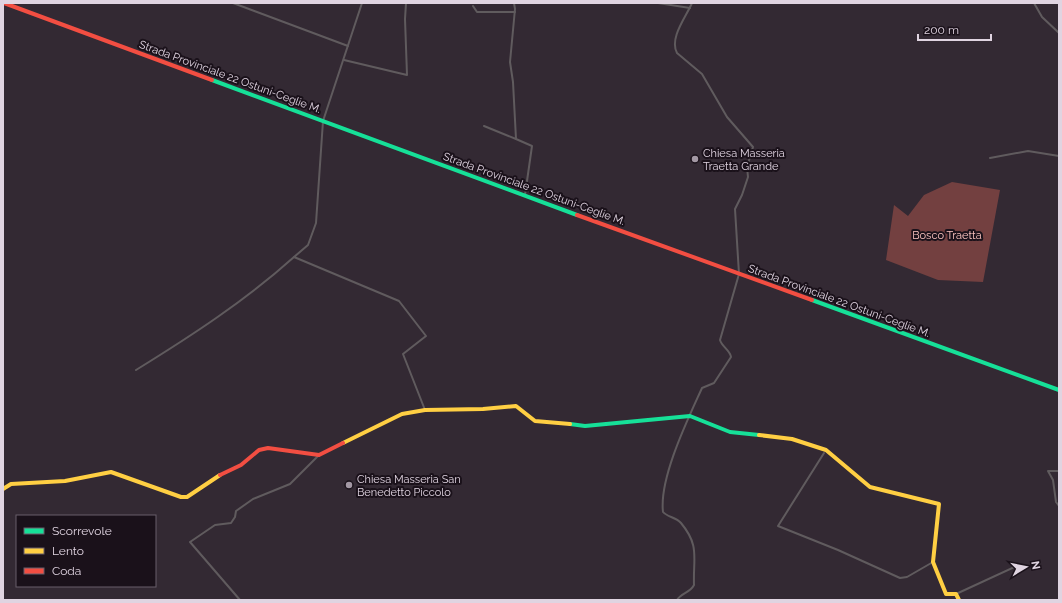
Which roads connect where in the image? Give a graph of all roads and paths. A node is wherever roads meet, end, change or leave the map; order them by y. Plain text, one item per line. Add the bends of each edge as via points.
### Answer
1 (4, 3) edge
2 (233, 3) edge
3 (362, 3) edge
4 (406, 3) edge
5 (514, 3) edge
6 (658, 3) edge
7 (692, 3) edge
8 (1034, 3) edge
9 (473, 6) dead end
10 (690, 8) junction
11 (515, 12) junction
12 (1059, 33) edge
13 (348, 46) junction
14 (344, 60) junction
15 (323, 121) junction
16 (484, 126) dead end
17 (516, 139) junction
18 (1059, 156) edge
19 (990, 158) dead end
20 (525, 195) junction
21 (294, 257) junction
22 (739, 274) junction
23 (136, 370) dead end
24 (1059, 390) edge
25 (425, 410) junction
26 (690, 416) junction
27 (824, 453) dead end
28 (319, 455) junction
29 (1059, 471) edge
30 (3, 489) edge
31 (1059, 506) edge
32 (933, 562) junction
33 (1019, 565) dead end
34 (956, 594) junction
35 (240, 600) edge
36 (676, 600) edge
37 (959, 600) edge

1 - 15 main road, Strada Provinciale 22 Ostuni-Ceglie M.
2 - 13 street
3 - 13 street
4 - 14 street via 407,75
5 - 11 street
6 - 10 street
7 - 10 street
8 - 12 street via 1042,17
9 - 11 street via 477,12
10 - 22 street via 676,36 675,49 702,74 727,117 753,147 746,182 735,209
11 - 17 street via 510,62
13 - 14 street
14 - 15 street
15 - 20 main road, Strada Provinciale 22 Ostuni-Ceglie M.
15 - 21 street via 316,223 308,245
16 - 17 street
17 - 20 street via 532,146
18 - 19 street via 1028,150
20 - 22 main road, Strada Provinciale 22 Ostuni-Ceglie M.
21 - 23 street via 239,303
21 - 25 street via 399,301 426,336 403,354
22 - 24 main road, Strada Provinciale 22 Ostuni-Ceglie M.
22 - 26 street via 720,340 731,357 714,383 702,388
25 - 26 main road via 483,410 520,406 535,421 585,426
25 - 28 main road via 402,414
26 - 32 main road via 730,432 792,439 826,450 870,487 936,502 939,504
26 - 36 street via 676,447 662,508 665,515 680,522 694,547 694,585
27 - 32 street via 778,526 900,578 907,577
28 - 30 main road via 268,448 258,450 242,465 222,474 187,497 111,472 65,481 11,484
28 - 35 street via 290,484 253,499 236,511 231,522 216,525 190,542
29 - 31 street via 1048,471 1053,480 1056,502
32 - 34 main road via 946,594
33 - 34 street
34 - 37 main road

